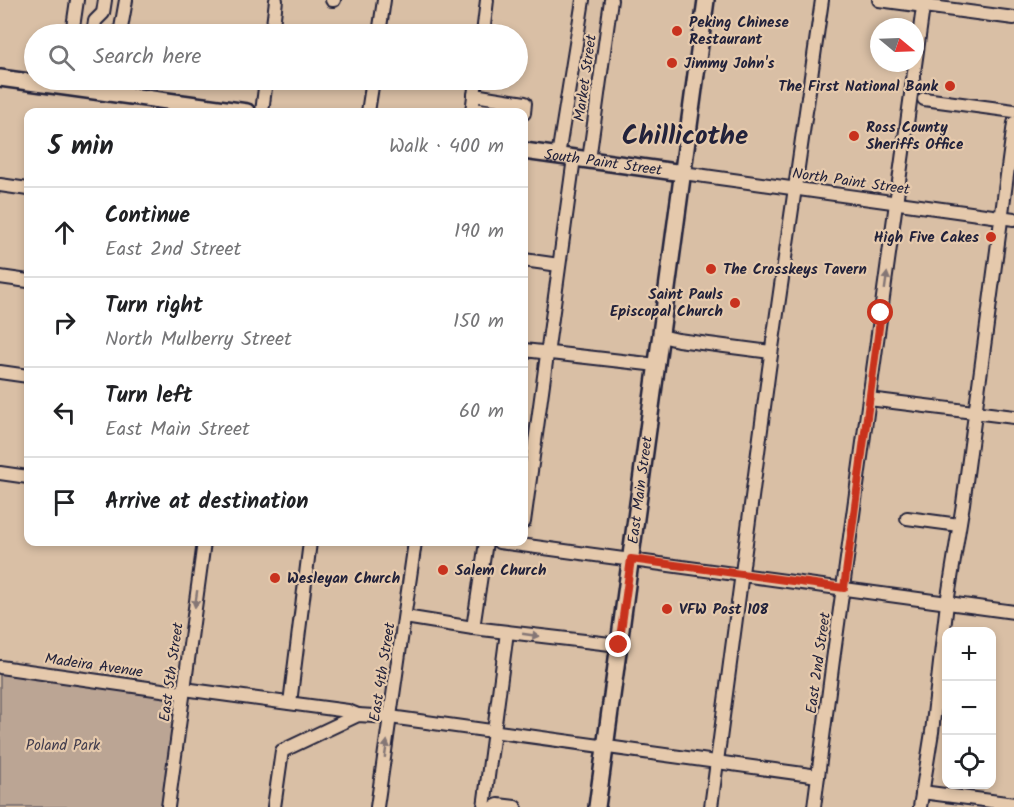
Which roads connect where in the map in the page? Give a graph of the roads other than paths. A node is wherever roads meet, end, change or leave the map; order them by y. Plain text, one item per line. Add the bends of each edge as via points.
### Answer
1 (77, 0) edge
2 (105, 0) edge
3 (126, 0) edge
4 (276, 0) edge
5 (384, 0) edge
6 (487, 0) edge
7 (583, 0) edge
8 (611, 0) edge
9 (706, 0) edge
10 (822, 0) edge
11 (879, 0) edge
12 (924, 3) edge
13 (1014, 18) edge
14 (73, 24) edge
15 (95, 24) edge
16 (122, 24) edge
17 (273, 24) edge
18 (381, 24) edge
19 (484, 24) edge
20 (0, 78) edge
21 (24, 80) edge
22 (115, 90) edge
23 (265, 90) edge
24 (371, 90) edge
25 (475, 90) edge
26 (474, 95) junction
27 (924, 99) dead end
28 (161, 107) edge
29 (178, 108) edge
30 (262, 108) edge
31 (369, 108) edge
32 (472, 108) edge
33 (524, 108) edge
34 (1014, 111) edge
35 (1014, 123) edge
36 (528, 152) edge
37 (558, 156) junction
38 (581, 159) junction
39 (683, 173) junction
40 (0, 185) edge
41 (24, 188) edge
42 (795, 189) junction
43 (897, 203) junction
44 (1001, 217) junction
45 (1014, 219) edge
46 (528, 261) edge
47 (559, 265) junction
48 (0, 277) edge
49 (24, 280) edge
50 (661, 336) junction
51 (528, 351) edge
52 (771, 352) junction
53 (547, 353) junction
54 (657, 365) junction
55 (0, 372) edge
56 (24, 375) edge
57 (869, 399) junction
58 (975, 411) junction
59 (1014, 417) edge
60 (0, 472) edge
61 (24, 476) edge
62 (528, 493) edge
63 (907, 518) dead end
64 (959, 525) junction
65 (528, 544) edge
66 (203, 546) edge
67 (310, 546) edge
68 (414, 546) edge
69 (485, 546) edge
70 (631, 559) junction
71 (742, 574) junction
72 (844, 588) junction
73 (947, 603) junction
74 (1014, 612) edge
75 (405, 617) junction
76 (473, 628) junction
77 (507, 632) junction
78 (619, 645) junction
79 (0, 667) edge
80 (184, 691) junction
81 (290, 703) junction
82 (358, 715) junction
83 (390, 717) junction
84 (494, 731) junction
85 (606, 747) junction
86 (716, 763) junction
87 (818, 776) junction
88 (922, 792) junction
89 (1014, 804) edge
90 (168, 807) edge
91 (274, 807) edge
92 (377, 807) edge
93 (484, 807) edge
94 (494, 807) edge
95 (515, 807) edge
96 (597, 807) edge
97 (711, 807) edge
98 (814, 807) edge
99 (920, 807) edge

1 - 14 street
2 - 15 street via 103,13
3 - 16 street
4 - 17 street
5 - 18 street
6 - 19 street
7 - 37 street, Market Street
8 - 38 street, Market Street
9 - 39 main road, East Main Street
10 - 42 street
11 - 12 street
12 - 13 street
12 - 43 street, East 2nd Street
20 - 21 main road
22 - 28 main road
23 - 30 street
24 - 31 street
25 - 26 street
26 - 32 street
26 - 33 street via 525,102
27 - 34 street
28 - 29 main road
35 - 44 street
36 - 37 main road, South Paint Street
37 - 38 main road, South Paint Street
38 - 39 main road, South Paint Street
38 - 47 street, Market Street
39 - 42 street, North Paint Street
39 - 50 main road, East Main Street
40 - 41 street
42 - 43 street, North Paint Street
42 - 52 street
43 - 44 street, North Paint Street
57 -> 43 street, East 2nd Street
44 - 45 street, North Paint Street
44 - 58 street
46 - 47 street
47 - 53 street, Market Street
48 - 49 street
50 - 52 street
50 - 54 main road, East Main Street
51 - 53 street
52 - 71 street
53 - 54 street
53 - 62 street, Market Street
54 - 70 main road, East Main Street
55 - 56 street
57 - 58 street
57 - 72 street, East 2nd Street
58 - 59 street
58 - 64 street
60 - 61 street
63 - 64 street
64 - 73 street
65 - 70 street
66 -> 80 street, East 5th Street
67 - 81 street
68 - 75 street, East 4th Street
69 - 76 street
70 - 71 street
70 - 78 main road, East Main Street
71 - 72 street
71 - 86 street
72 - 73 street
72 - 87 street, East 2nd Street
73 - 74 street
73 - 88 street
75 - 76 street
75 - 83 street, East 4th Street
76 - 77 street
77 -> 78 street
77 - 84 street
78 - 85 main road, East Main Street
79 - 80 street, Madeira Avenue
80 - 81 street, Madeira Avenue
80 - 90 street, East 5th Street
81 - 82 street, Madeira Avenue
82 - 83 street, Madeira Avenue
82 - 91 street via 282,751
83 - 84 street, Madeira Avenue
92 -> 83 street, East 4th Street
84 - 85 street, Madeira Avenue
84 - 93 street
85 - 86 street, Madeira Avenue
85 - 96 main road, East Main Street
86 - 87 street, Madeira Avenue
86 - 97 street
87 - 98 street, East 2nd Street
88 - 89 street
88 - 99 street
94 - 95 street

